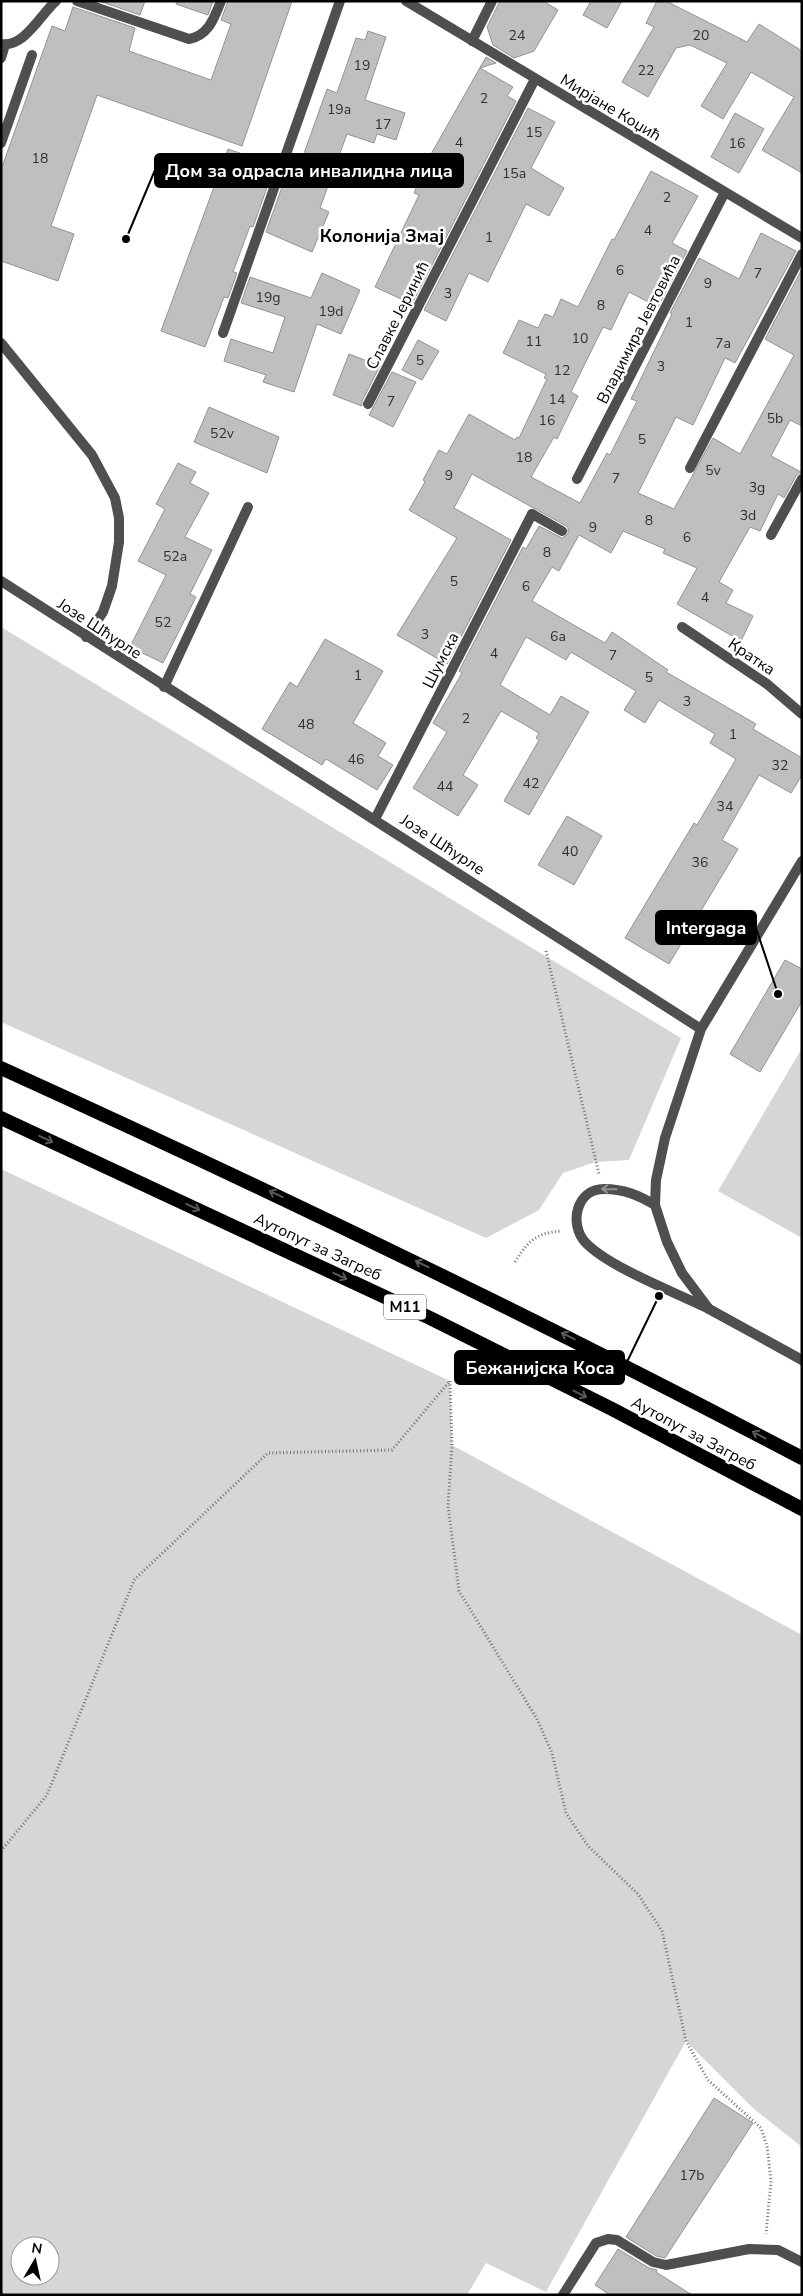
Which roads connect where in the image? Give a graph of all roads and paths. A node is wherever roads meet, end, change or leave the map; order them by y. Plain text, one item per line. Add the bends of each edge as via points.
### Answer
1 (56, 1) edge
2 (77, 1) edge
3 (221, 1) edge
4 (340, 1) edge
5 (406, 1) edge
6 (492, 1) edge
7 (472, 41) junction
8 (3, 44) edge
9 (32, 55) dead end
10 (1, 58) edge
11 (535, 79) junction
12 (1, 143) edge
13 (725, 192) junction
14 (802, 238) edge
15 (802, 254) edge
16 (223, 334) dead end
17 (1, 343) edge
18 (368, 404) dead end
19 (690, 468) dead end
20 (577, 479) dead end
21 (802, 479) edge
22 (248, 507) dead end
23 (562, 531) dead end
24 (771, 535) dead end
25 (1, 581) edge
26 (682, 627) dead end
27 (86, 637) junction
28 (164, 687) junction
29 (802, 714) edge
30 (375, 819) junction
31 (802, 861) edge
32 (540, 925) junction
33 (701, 1029) junction
34 (1, 1068) edge
35 (1, 1118) edge
36 (602, 1189) junction
37 (654, 1204) junction
38 (577, 1229) junction
39 (515, 1262) dead end
40 (709, 1309) junction
41 (802, 1360) edge
42 (802, 1458) edge
43 (802, 1509) edge
44 (1, 1851) edge
45 (765, 2249) junction
46 (802, 2262) edge
47 (563, 2295) edge

1 - 8 street via 21,38
2 - 3 street via 189,39 199,36 210,26
4 - 16 street
5 - 7 street, Мирјане Коџић
6 - 7 street
7 - 11 street, Мирјане Коџић
8 - 10 street
9 - 12 street
11 - 13 street, Мирјане Коџић
11 - 18 street, Славке Јеринић
13 - 14 street, Мирјане Коџић
13 - 20 street, Владимира Јевтовића
15 - 19 street
17 - 27 street via 92,455 115,498 120,535 112,586 102,612
21 - 24 street
22 - 28 street
23 - 30 street, Шумска via 532,514
25 - 27 street, Јозе Шћурле
26 - 29 street, Кратка via 768,684
27 - 28 street, Јозе Шћурле
28 - 30 street, Јозе Шћурле
30 - 32 street, Јозе Шћурле
31 - 33 street
32 - 33 street, Јозе Шћурле
32 - 36 path
33 - 37 street via 665,1138
42 -> 34 highway, Аутопут за Загреб via 405,1256
35 -> 43 highway, Аутопут за Загреб / M11 via 430,1318
37 -> 36 street via 628,1192
36 - 38 street via 593,1191 579,1205
37 - 40 street via 682,1273
38 - 39 path via 544,1232 526,1244
38 - 40 street via 584,1241 603,1257
40 - 41 street
44 - 45 path via 47,1795 134,1580 268,1453 392,1450 450,1381 452,1445 448,1506 459,1591 537,1719 552,1753 566,1813 588,1846 638,1894 662,1931 686,2041 708,2080 760,2128 767,2146 771,2181
45 - 46 street via 778,2250
45 - 47 street via 749,2249 666,2265 653,2262 608,2238 596,2243

